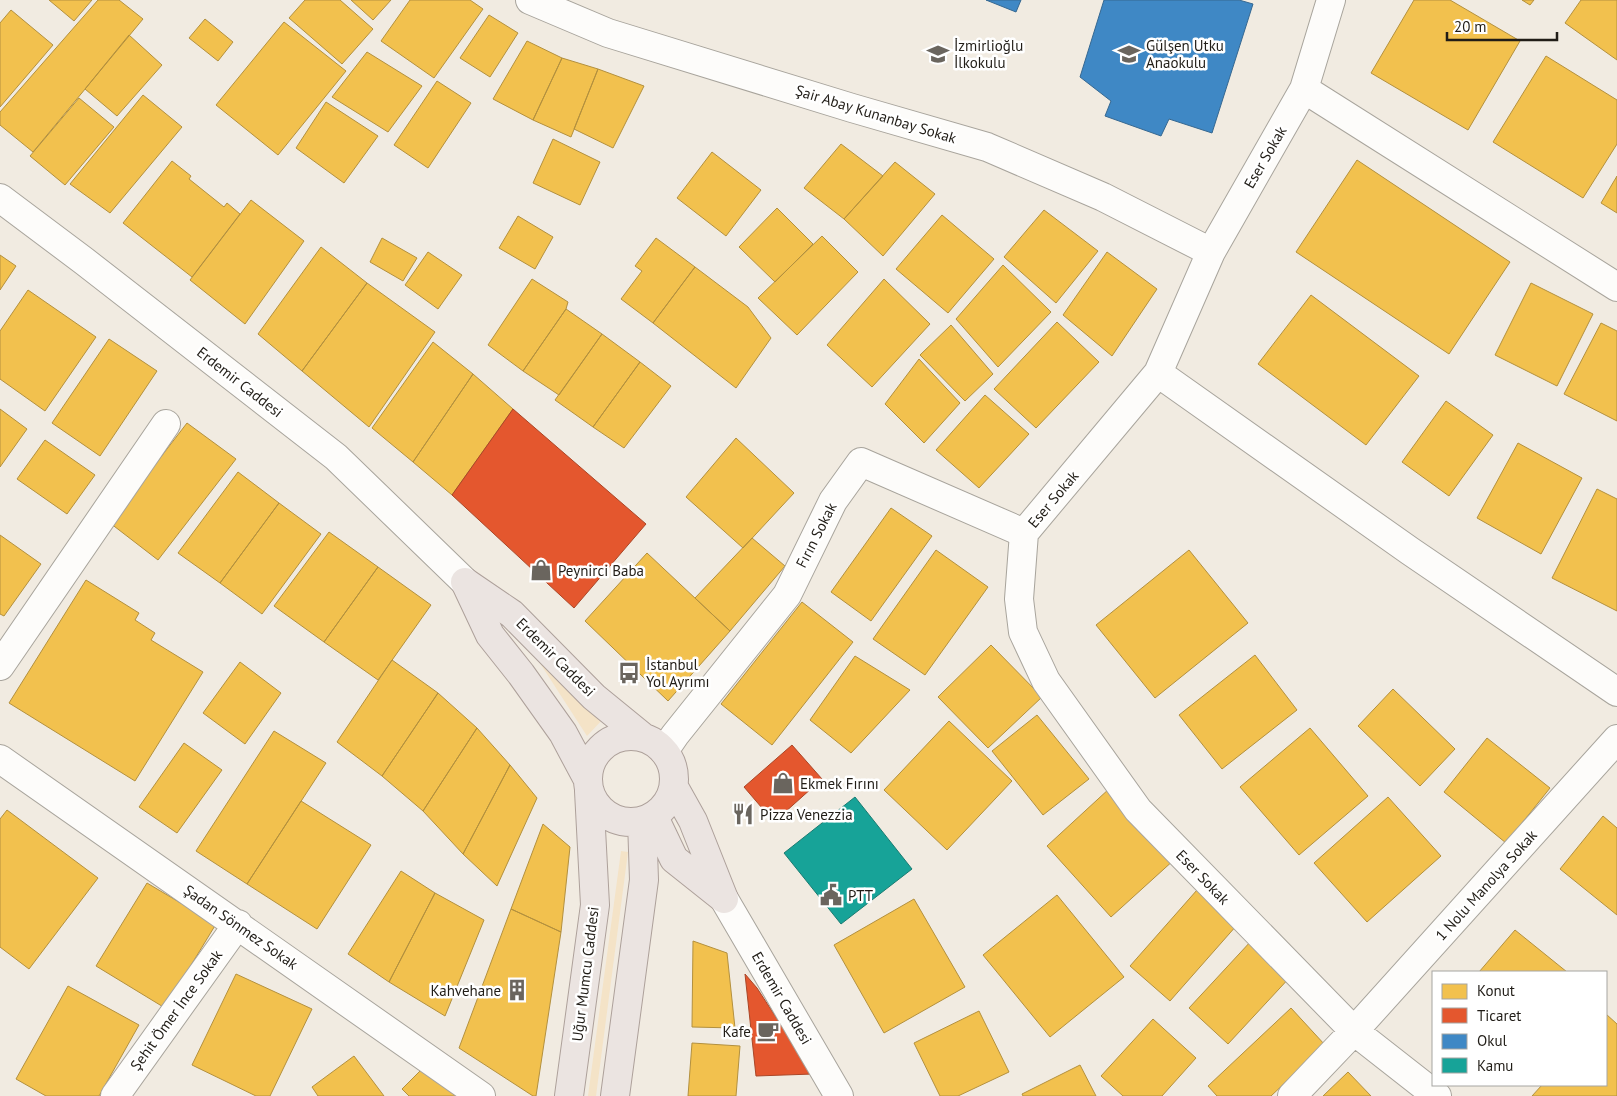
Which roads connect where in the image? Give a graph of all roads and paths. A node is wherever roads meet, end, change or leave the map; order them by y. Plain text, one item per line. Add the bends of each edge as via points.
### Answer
1 (530, 0) edge
2 (1331, 0) edge
3 (1304, 89) junction
4 (0, 198) edge
5 (1212, 252) junction
6 (1617, 287) edge
7 (1158, 373) junction
8 (166, 424) dead end
9 (1024, 533) junction
10 (465, 582) junction
11 (0, 666) edge
12 (1617, 692) edge
13 (1617, 739) edge
14 (653, 744) junction
15 (0, 759) edge
16 (588, 785) junction
17 (674, 787) junction
18 (648, 819) junction
19 (724, 899) junction
20 (238, 924) junction
21 (1354, 1032) junction
22 (115, 1096) edge
23 (481, 1096) edge
24 (569, 1096) edge
25 (615, 1096) edge
26 (839, 1096) edge
27 (1292, 1096) edge
28 (1437, 1096) edge

1 - 5 street, Şair Abay Kunanbay Sokak via 608,33 987,147 1103,198
2 - 3 street, Eser Sokak
3 - 5 street, Eser Sokak
3 - 6 street
4 - 10 street, Erdemir Caddesi via 336,457
5 - 7 street, Eser Sokak
7 - 9 street, Eser Sokak
7 - 12 street
8 - 11 street
9 - 14 street, Fırın Sokak via 861,462 833,501 787,595 675,735
9 - 21 street, Eser Sokak via 1019,598 1023,632 1046,681 1138,810
10 - 14 main road, Erdemir Caddesi via 512,614 594,697
10 - 16 main road, Erdemir Caddesi via 490,634 563,734
13 - 21 street, 1 Nolu Manolya Sokak
14 - 16 main road via 629,736 605,744 589,765
14 - 17 main road, Erdemir Caddesi via 672,762
15 - 20 street, Şadan Sönmez Sokak
16 - 18 main road, Erdemir Caddesi via 595,803 616,820
16 - 24 main road, Uğur Mumcu Caddesi via 595,905
17 - 18 main road via 663,809
17 - 19 main road, Erdemir Caddesi via 693,822
18 - 19 main road, Erdemir Caddesi via 674,860
18 - 25 main road via 644,880
19 - 26 street, Erdemir Caddesi
20 - 22 street, Şehit Ömer İnce Sokak
20 - 23 street, Şadan Sönmez Sokak
21 - 27 street
21 - 28 street, Eser Sokak

